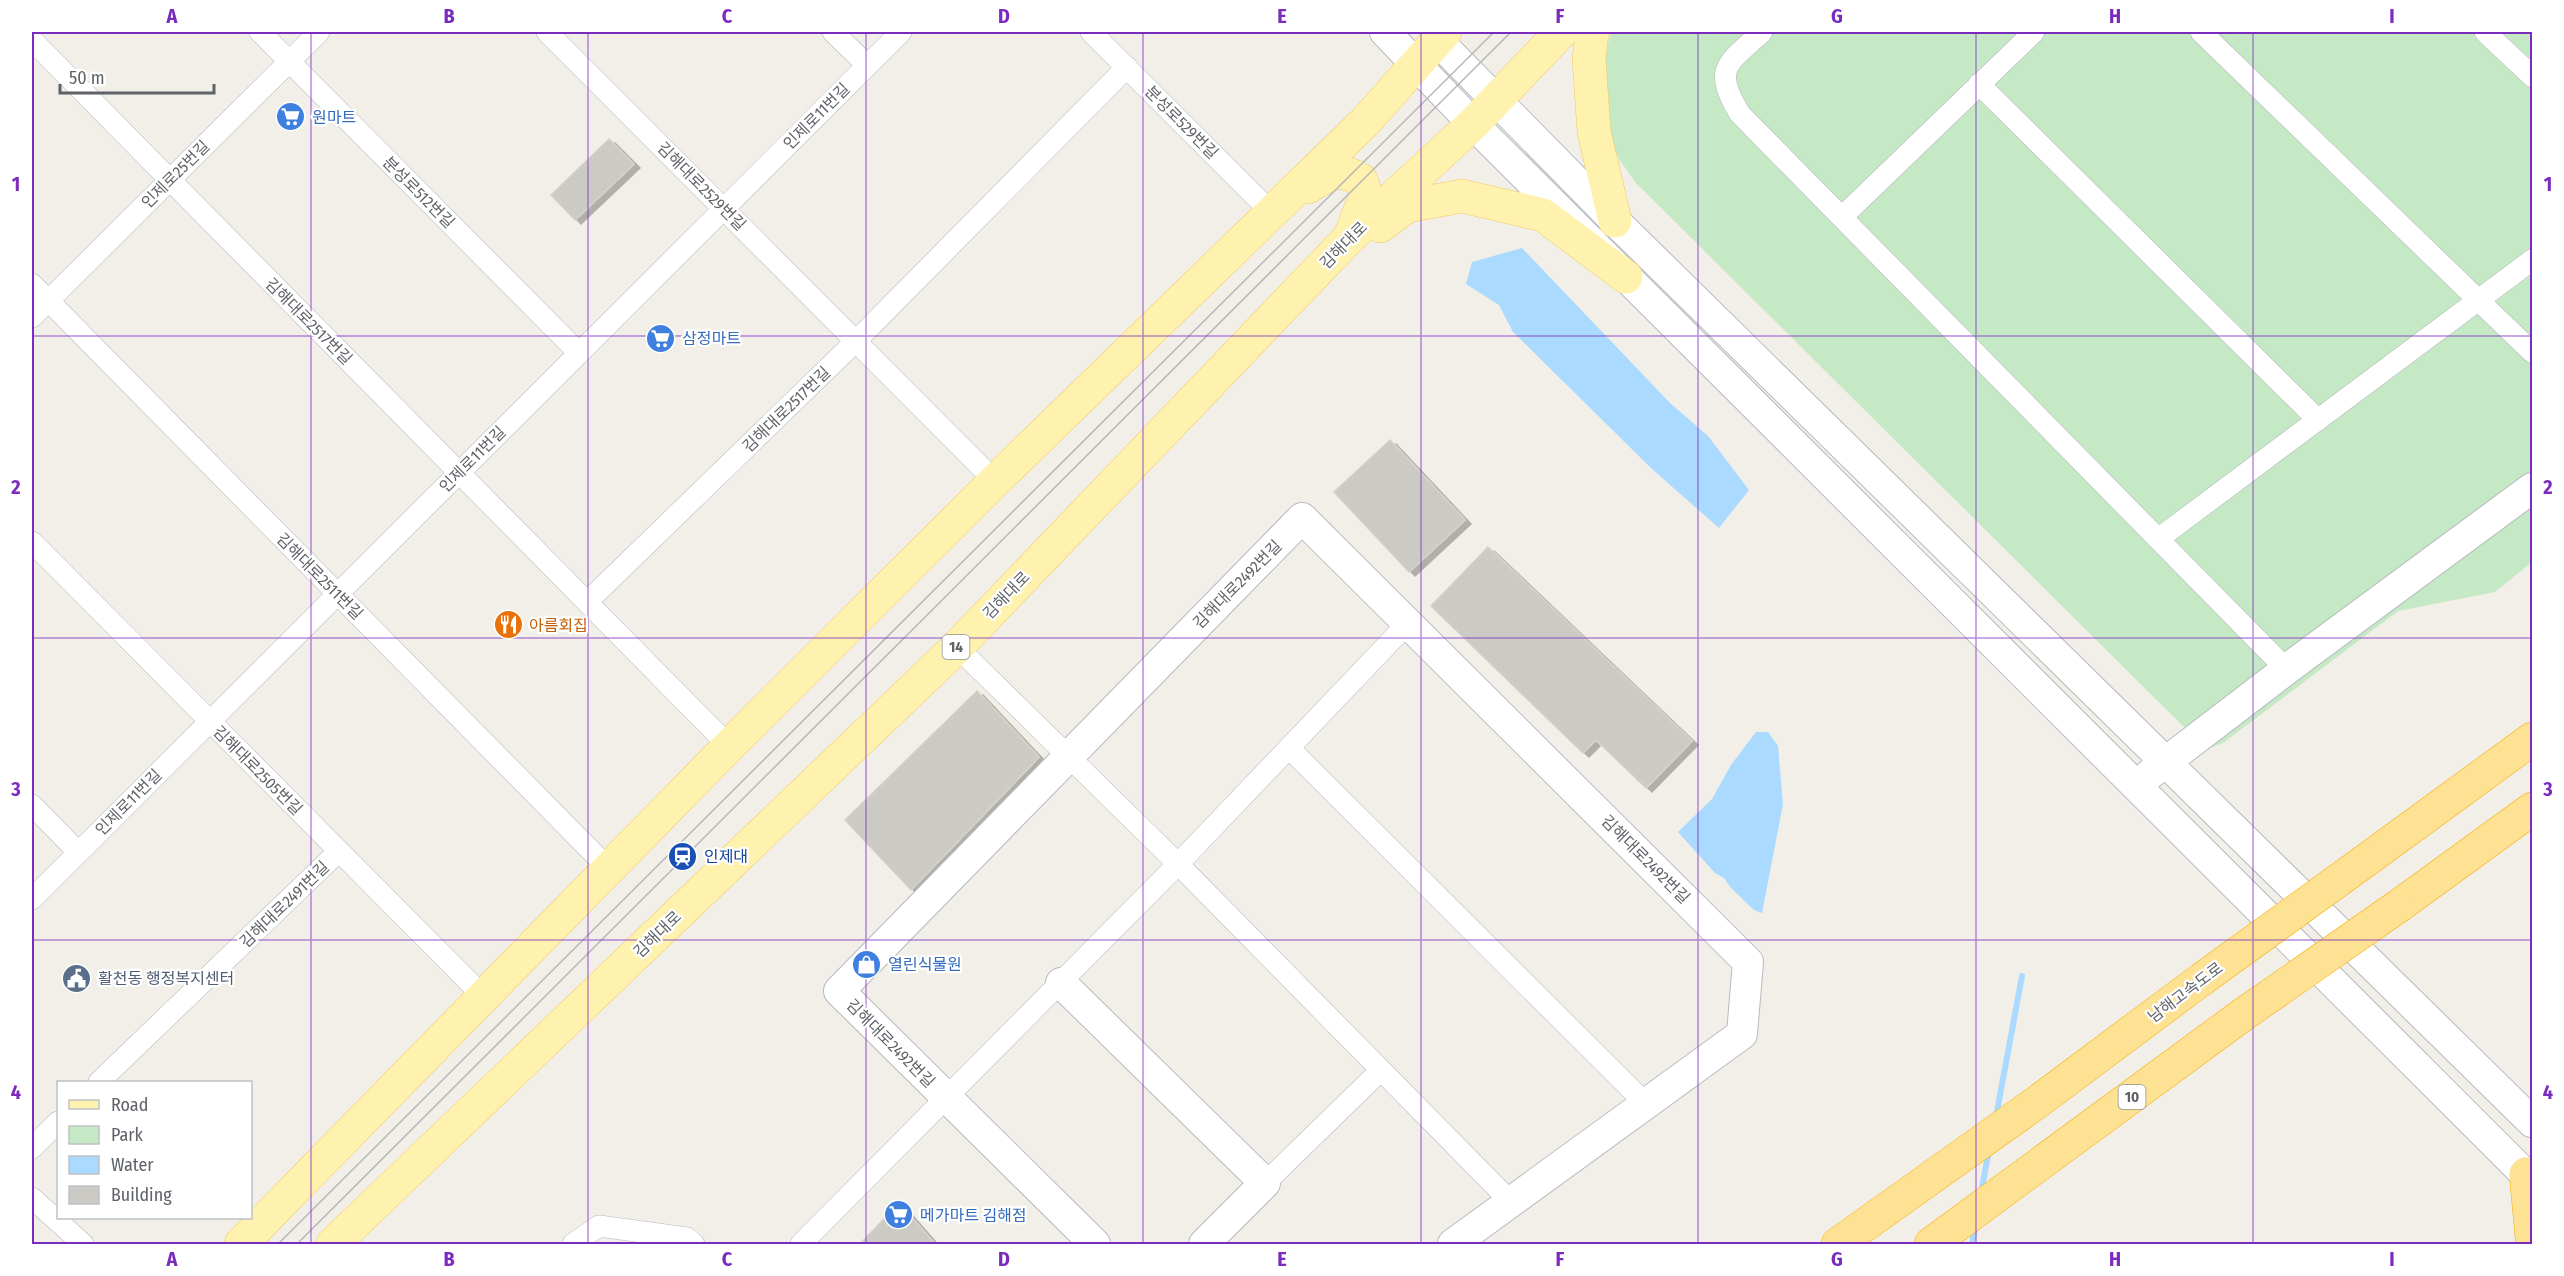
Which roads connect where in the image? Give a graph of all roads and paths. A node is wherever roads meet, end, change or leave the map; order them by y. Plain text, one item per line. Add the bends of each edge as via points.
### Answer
1 (260, 32) edge
2 (319, 32) edge
3 (548, 32) edge
4 (833, 32) edge
5 (901, 32) edge
6 (1091, 32) edge
7 (1385, 32) edge
8 (1561, 32) edge
9 (1592, 32) edge
10 (1762, 32) edge
11 (2034, 32) edge
12 (2201, 32) edge
13 (2485, 32) edge
14 (32, 40) edge
15 (1433, 45) edge
16 (289, 61) junction
17 (867, 66) junction
18 (1127, 67) junction
19 (2532, 76) edge
20 (1979, 84) junction
21 (1497, 99) junction
22 (1473, 124) junction
23 (170, 180) junction
24 (1278, 207) junction
25 (723, 208) junction
26 (1842, 218) junction
27 (1615, 221) junction
28 (1349, 238) junction
29 (2532, 260) edge
30 (1316, 273) junction
31 (1626, 277) junction
32 (32, 284) edge
33 (2478, 300) junction
34 (48, 301) junction
35 (32, 317) edge
36 (856, 341) junction
37 (2532, 352) edge
38 (579, 353) junction
39 (2318, 420) junction
40 (459, 472) junction
41 (995, 481) junction
42 (2532, 488) edge
43 (2158, 539) junction
44 (32, 542) edge
45 (338, 593) junction
46 (587, 602) junction
47 (1409, 622) junction
48 (957, 647) junction
49 (2287, 670) junction
50 (210, 721) junction
51 (2532, 739) edge
52 (729, 746) junction
53 (1289, 748) junction
54 (1067, 756) junction
55 (2166, 762) junction
56 (2136, 785) junction
57 (32, 805) edge
58 (2532, 809) edge
59 (339, 851) junction
60 (78, 852) junction
61 (1178, 864) junction
62 (609, 869) junction
63 (32, 899) edge
64 (1061, 982) junction
65 (484, 997) junction
66 (1380, 1071) junction
67 (101, 1081) edge
68 (947, 1097) junction
69 (1646, 1104) junction
70 (2532, 1122) edge
71 (57, 1123) edge
72 (32, 1148) edge
73 (2529, 1177) edge
74 (1265, 1183) junction
75 (1511, 1202) junction
76 (36, 1210) edge
77 (2532, 1238) edge
78 (83, 1245) edge
79 (241, 1245) edge
80 (333, 1245) edge
81 (573, 1245) edge
82 (694, 1245) edge
83 (801, 1245) edge
84 (1095, 1245) edge
85 (1204, 1245) edge
86 (1453, 1245) edge
87 (1838, 1245) edge
88 (1930, 1245) edge

1 - 16 street, 분성로512번길
2 - 16 street, 인제로25번길
3 - 25 street, 김해대로2529번길
4 - 17 street
5 - 17 street, 인제로11번길
6 - 18 street, 분성로529번길
7 - 15 main road
8 - 21 main road, 김해대로 / 14
9 - 27 main road via 1594,132
10 - 26 street via 1736,56 1724,74 1726,91 1740,114
11 - 20 street
12 - 33 street
13 - 19 street
14 - 23 street, 김해대로2517번길
15 - 21 main road
15 - 22 main road
15 - 24 main road via 1365,122
16 - 23 street, 인제로25번길
16 - 38 street, 분성로512번길
17 - 25 street, 인제로11번길
18 - 24 street, 분성로529번길
18 - 36 street
20 - 26 street
20 - 39 street
21 - 22 main road, 김해대로 / 14
21 - 27 main road
22 - 28 main road, 김해대로 / 14
22 - 31 main road
23 - 34 street, 인제로25번길
23 - 40 street, 김해대로2517번길
24 - 28 main road via 1330,173 1348,172 1361,180 1365,195
24 - 41 main road
25 - 36 street, 김해대로2529번길
25 - 38 street, 인제로11번길
26 - 43 street
27 - 55 main road
28 - 30 main road, 김해대로 / 14
29 - 33 street
30 - 31 main road via 1407,206 1462,196 1543,215
30 - 48 main road, 김해대로 / 14
31 - 56 main road
32 - 34 street, 김해대로2511번길
33 - 37 street
33 - 39 street
34 - 35 street, 인제로25번길
34 - 45 street, 김해대로2511번길
36 - 41 street, 김해대로2529번길
36 - 46 street, 김해대로2517번길
38 - 40 street, 인제로11번길
39 - 43 street
40 - 45 street, 인제로11번길
40 - 46 street, 김해대로2517번길
41 - 52 main road
42 - 49 main road
43 - 49 street
44 - 50 street, 김해대로2505번길
45 - 50 street, 인제로11번길
45 - 62 street, 김해대로2511번길
46 - 52 street, 김해대로2517번길
47 - 53 street, 김해대로2492번길
47 - 54 main road, 김해대로2492번길 via 1302,518
47 - 69 main road, 김해대로2492번길 via 1748,962 1742,1034
48 - 54 street
48 - 80 main road, 김해대로 / 14
49 - 55 main road
50 - 59 street, 김해대로2505번길
50 - 60 street, 인제로11번길
51 - 87 highway, 남해고속도로, bridge
52 - 62 main road
53 - 61 street, 김해대로2492번길
53 - 69 street
54 - 61 street
54 - 68 main road, 김해대로2492번길 via 839,991
55 - 56 main road
55 - 70 main road
56 - 73 main road
57 - 60 street
58 - 88 highway, 10, bridge via 2241,1016
59 - 65 street, 김해대로2505번길
59 - 67 street, 김해대로2491번길
60 - 63 street, 인제로11번길
61 - 64 street, 김해대로2492번길
61 - 66 street
62 - 65 main road
64 - 68 street, 김해대로2492번길
64 - 74 main road
65 - 79 main road
66 - 74 street
66 - 75 street
68 - 83 street, 김해대로2492번길
68 - 84 main road, 김해대로2492번길
69 - 75 main road, 김해대로2492번길
71 - 72 street
73 - 77 highway
74 - 85 main road
75 - 86 main road, 김해대로2492번길
76 - 78 street
81 - 82 street via 599,1226 687,1238

